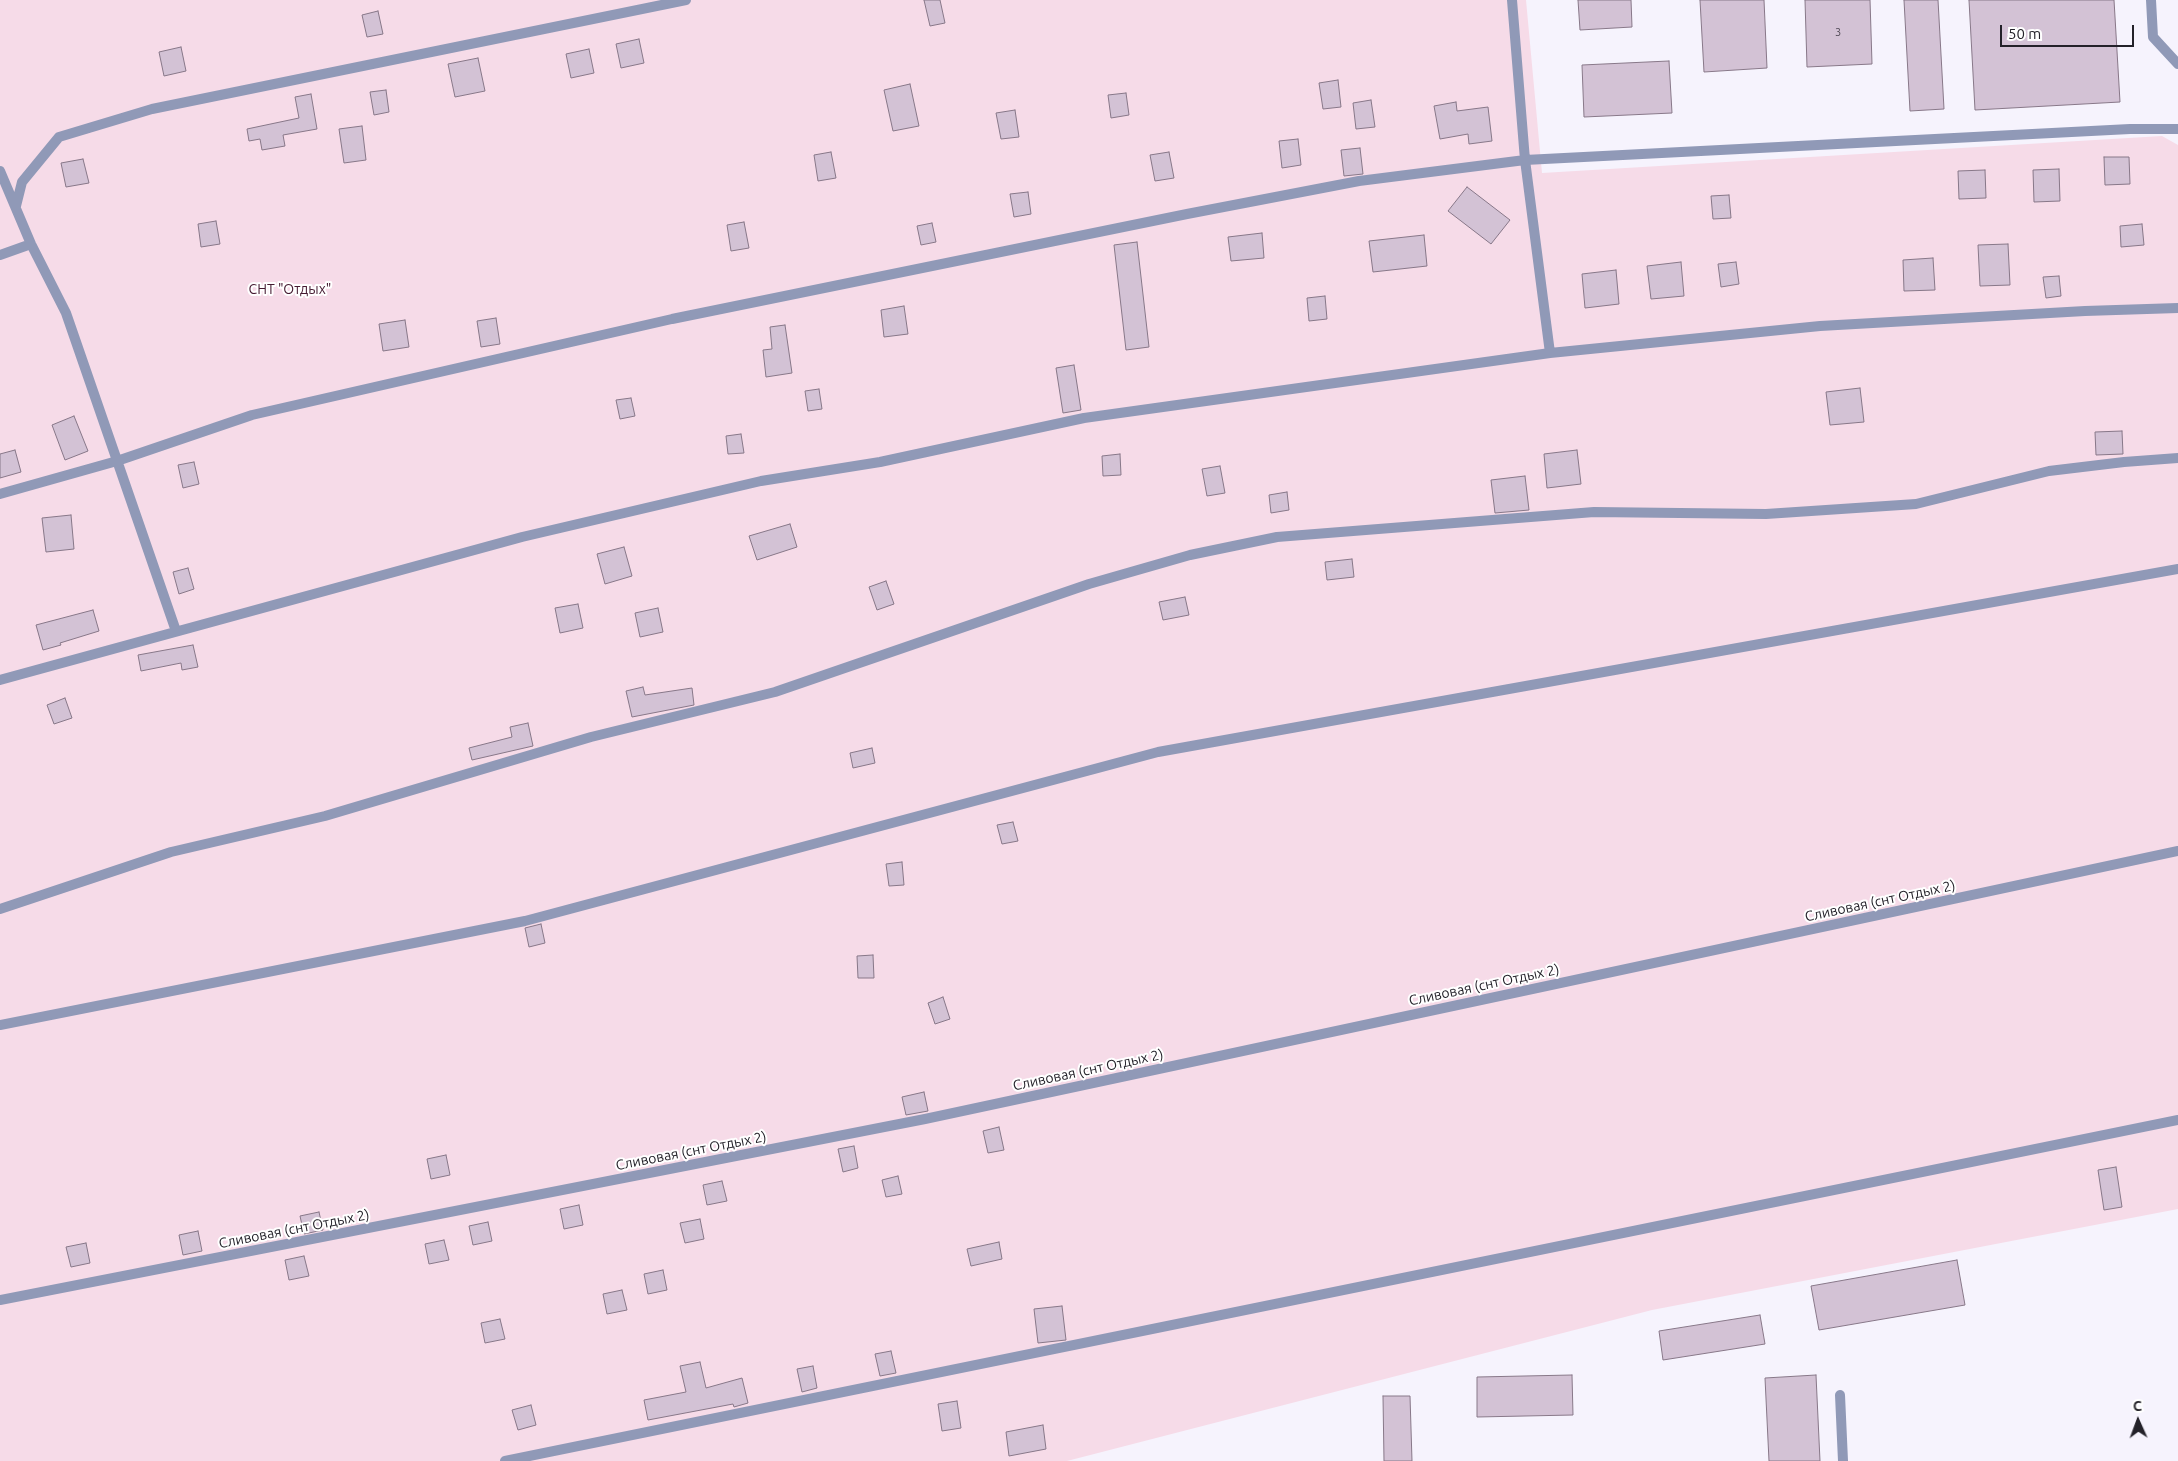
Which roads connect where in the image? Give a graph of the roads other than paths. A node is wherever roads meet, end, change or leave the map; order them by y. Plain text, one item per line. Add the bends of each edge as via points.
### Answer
1 (686, 0) edge
2 (1512, 0) edge
3 (2151, 0) edge
4 (2178, 64) edge
5 (2178, 129) edge
6 (1525, 160) junction
7 (0, 171) edge
8 (16, 206) junction
9 (31, 244) junction
10 (0, 255) edge
11 (2178, 308) edge
12 (1550, 353) junction
13 (2178, 458) edge
14 (117, 461) junction
15 (0, 494) edge
16 (2178, 569) edge
17 (176, 631) junction
18 (0, 680) edge
19 (2178, 851) edge
20 (0, 909) edge
21 (0, 1024) edge
22 (2178, 1120) edge
23 (0, 1300) edge
24 (1840, 1395) dead end
25 (505, 1461) edge
26 (1843, 1461) edge

1 - 8 lane via 152,109 68,134 59,137 22,182
2 - 6 lane
3 - 4 lane via 2153,37
5 - 6 lane
6 - 12 lane
6 - 14 lane via 1359,181 672,319 252,415
7 - 8 lane
8 - 9 lane
9 - 10 lane
9 - 14 lane via 66,313
11 - 12 lane via 1820,326
12 - 17 lane via 1084,418 880,462 761,481 522,537
13 - 20 lane via 2049,472 1916,504 1766,514 1594,512 1277,537 1209,551 1089,584 775,692 591,737 325,816 171,852
14 - 15 lane
14 - 17 lane
16 - 21 lane via 1158,752 525,921
17 - 18 lane
19 - 23 lane, Сливовая (снт Отдых 2) via 925,1119
22 - 25 lane
24 - 26 lane

